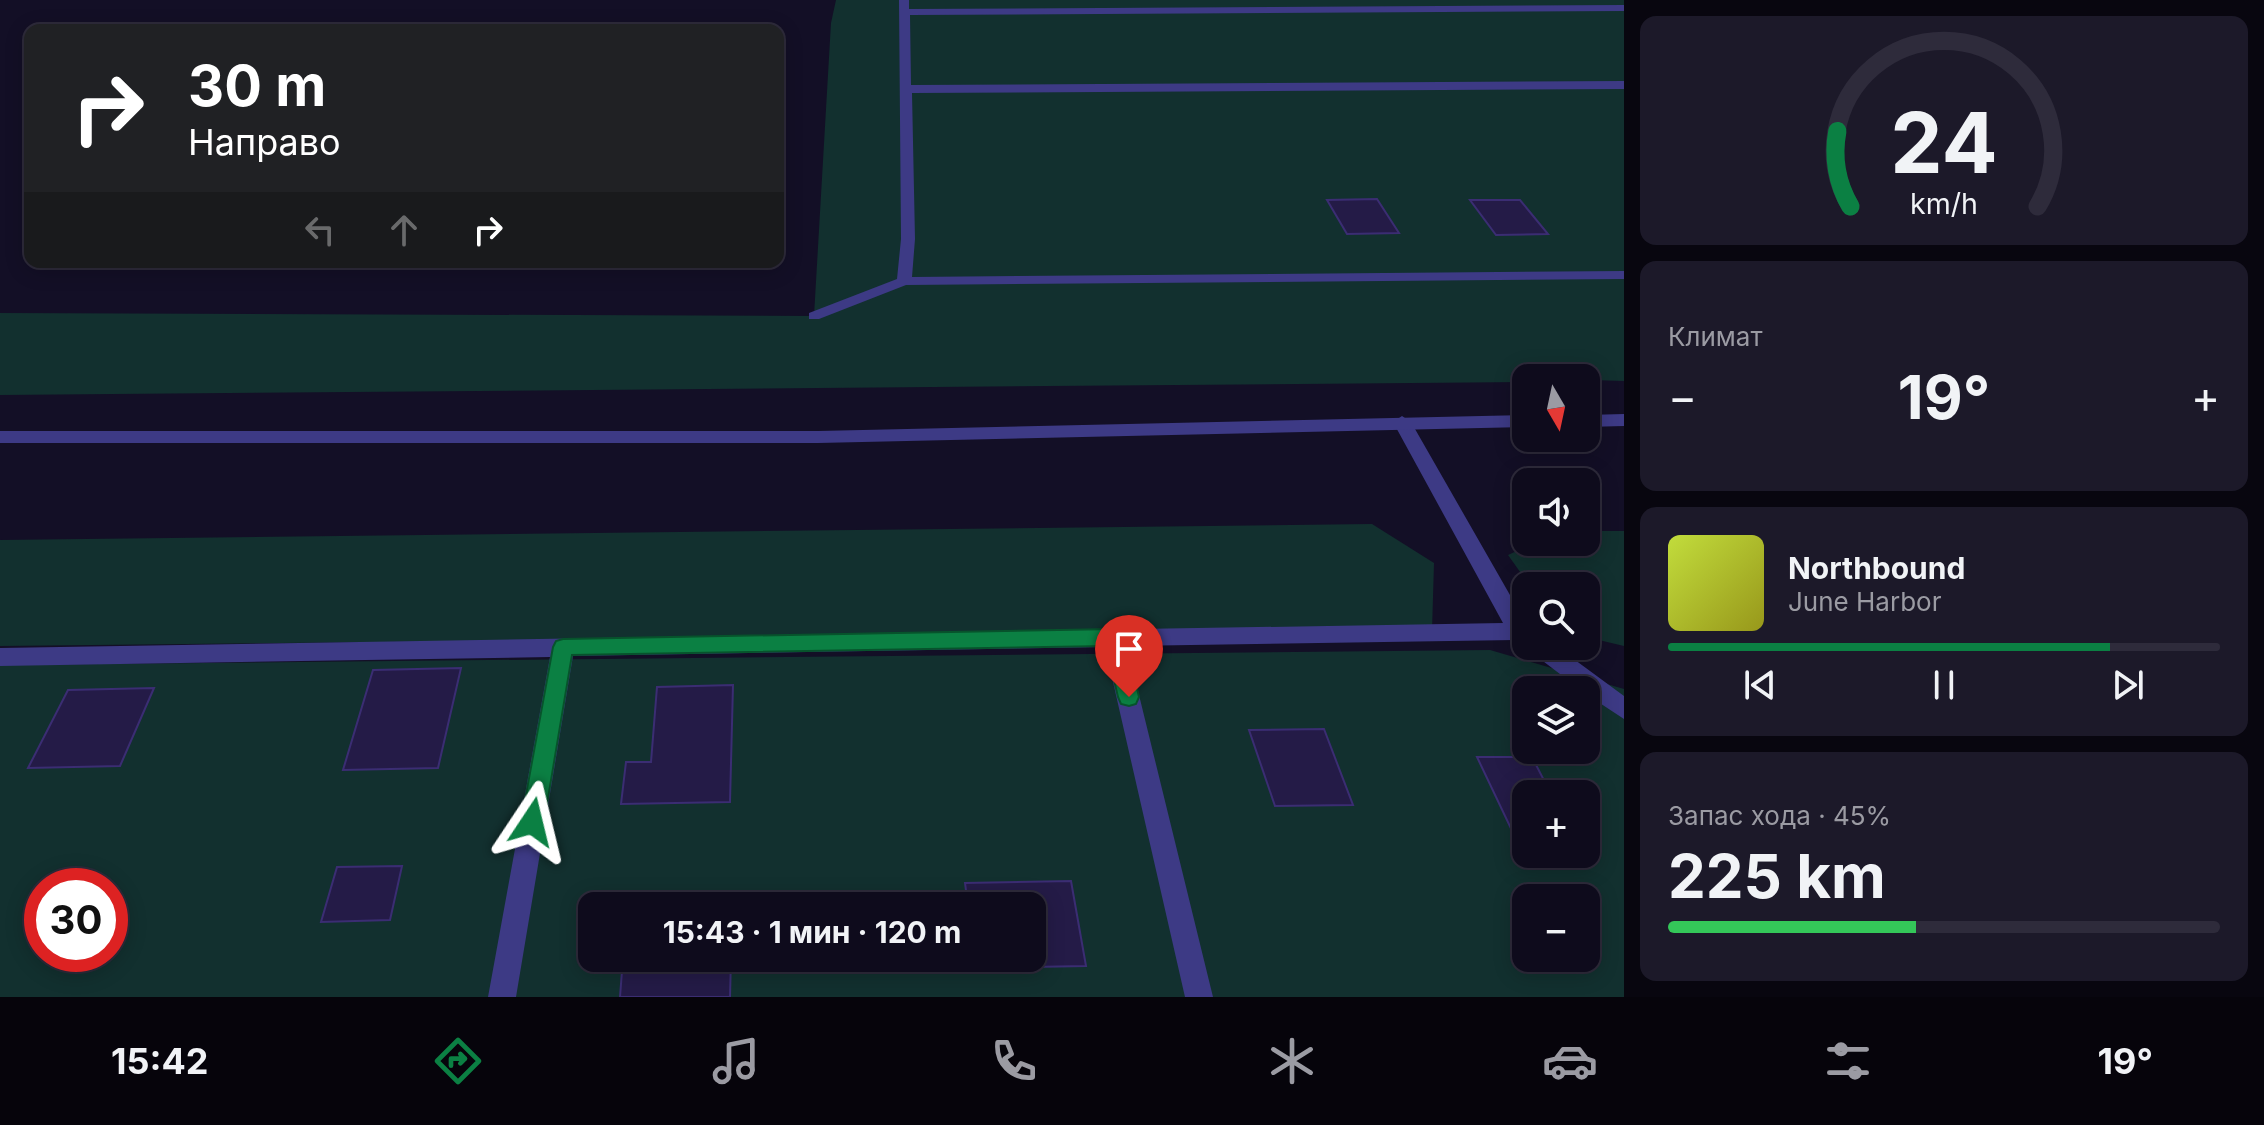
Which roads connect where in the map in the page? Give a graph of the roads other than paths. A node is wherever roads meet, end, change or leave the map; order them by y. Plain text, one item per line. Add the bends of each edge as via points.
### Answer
1 (904, 6) edge
2 (1624, 8) edge
3 (1624, 85) edge
4 (906, 89) junction
5 (1624, 275) edge
6 (904, 281) junction
7 (814, 316) dead end
8 (1624, 420) edge
9 (1512, 421) edge
10 (1600, 421) edge
11 (1402, 422) junction
12 (0, 437) edge
13 (1512, 615) edge
14 (1512, 633) edge
15 (1114, 637) junction
16 (563, 647) junction
17 (0, 657) edge
18 (1558, 660) edge
19 (1624, 709) edge
20 (502, 997) edge
21 (1199, 997) edge

1 - 2 lane
1 - 4 lane
3 - 4 lane
4 - 6 lane
5 - 6 lane
6 - 7 lane
8 - 10 street
9 - 11 street
11 - 12 street via 818,437
11 - 13 street
14 - 15 street
15 - 16 street
15 - 21 street
16 - 17 street
16 - 20 street
18 - 19 street

